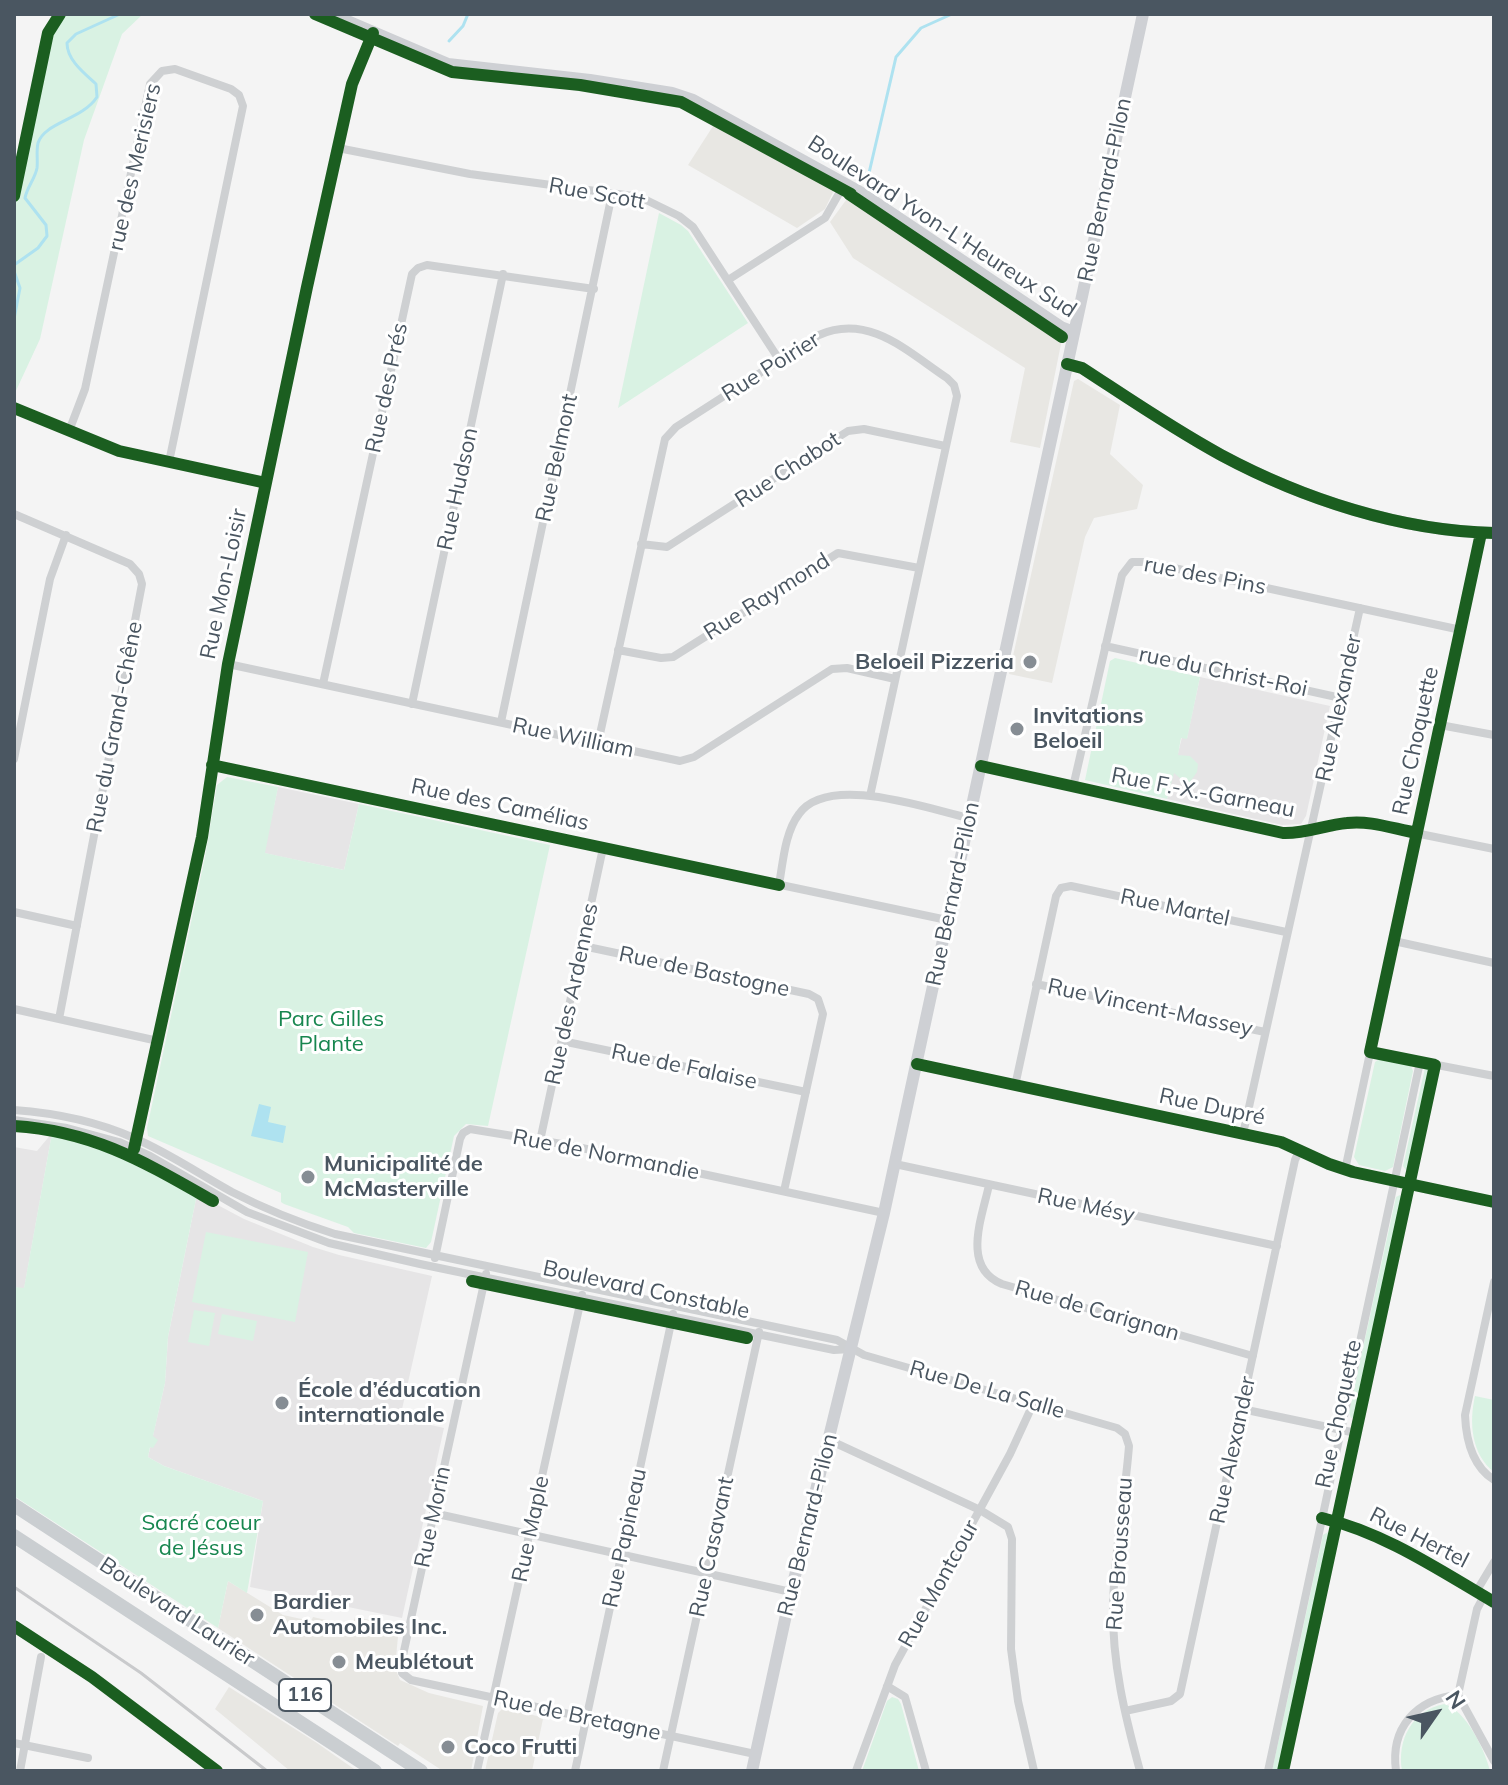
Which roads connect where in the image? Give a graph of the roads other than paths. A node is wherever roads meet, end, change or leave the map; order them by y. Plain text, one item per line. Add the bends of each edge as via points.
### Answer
1 (331, 14) edge
2 (1143, 14) edge
3 (373, 33) junction
4 (338, 148) junction
5 (845, 183) junction
6 (612, 194) junction
7 (503, 274) junction
8 (728, 280) junction
9 (594, 289) junction
10 (1074, 332) junction
11 (780, 361) junction
12 (1067, 364) junction
13 (14, 408) edge
14 (69, 431) junction
15 (945, 446) junction
16 (169, 462) junction
17 (266, 483) junction
18 (14, 514) edge
19 (1488, 533) edge
20 (66, 535) junction
21 (641, 544) junction
22 (919, 568) junction
23 (1360, 608) junction
24 (1461, 630) junction
25 (1105, 646) junction
26 (618, 650) junction
27 (228, 664) junction
28 (895, 679) junction
29 (323, 684) junction
30 (1341, 698) junction
31 (412, 704) junction
32 (501, 722) junction
33 (1440, 725) junction
34 (1494, 735) edge
35 (598, 743) junction
36 (14, 759) edge
37 (212, 765) junction
38 (981, 766) junction
39 (1073, 787) junction
40 (870, 796) junction
41 (969, 818) junction
42 (1311, 831) junction
43 (1417, 833) junction
44 (603, 848) junction
45 (1494, 849) edge
46 (779, 885) junction
47 (14, 912) edge
48 (947, 920) junction
49 (77, 926) junction
50 (1286, 932) junction
51 (1394, 941) junction
52 (583, 946) junction
53 (1494, 963) edge
54 (1036, 984) junction
55 (14, 1009) edge
56 (59, 1019) junction
57 (1265, 1032) junction
58 (158, 1041) junction
59 (562, 1041) junction
60 (1370, 1052) junction
61 (1420, 1062) junction
62 (917, 1064) junction
63 (1435, 1065) junction
64 (1494, 1076) edge
65 (1015, 1086) junction
66 (806, 1092) junction
67 (14, 1110) edge
68 (14, 1120) edge
69 (1243, 1134) junction
70 (136, 1139) junction
71 (540, 1141) junction
72 (134, 1149) junction
73 (1300, 1149) junction
74 (895, 1164) junction
75 (1345, 1170) junction
76 (210, 1180) junction
77 (1395, 1181) junction
78 (1409, 1184) junction
79 (989, 1185) junction
80 (205, 1189) junction
81 (784, 1191) junction
82 (1494, 1202) edge
83 (884, 1213) junction
84 (346, 1242) junction
85 (1277, 1246) junction
86 (435, 1256) junction
87 (433, 1267) junction
88 (487, 1267) junction
89 (485, 1277) junction
90 (1494, 1282) edge
91 (584, 1286) junction
92 (581, 1298) junction
93 (675, 1306) junction
94 (673, 1316) junction
95 (761, 1323) junction
96 (758, 1334) junction
97 (852, 1349) junction
98 (1253, 1356) junction
99 (1034, 1402) junction
100 (1242, 1409) junction
101 (1341, 1430) junction
102 (1122, 1431) joint
103 (1356, 1433) junction
104 (829, 1440) junction
105 (1494, 1480) edge
106 (14, 1505) edge
107 (980, 1510) junction
108 (433, 1513) junction
109 (1322, 1518) junction
110 (1337, 1521) junction
111 (530, 1534) junction
112 (14, 1536) edge
113 (622, 1555) junction
114 (1494, 1562) edge
115 (706, 1573) junction
116 (791, 1592) junction
117 (1480, 1594) junction
118 (1494, 1602) edge
119 (41, 1657) dead end
120 (402, 1673) joint
121 (887, 1686) junction
122 (1458, 1695) junction
123 (494, 1698) junction
124 (1125, 1711) junction
125 (587, 1718) junction
126 (671, 1736) junction
127 (14, 1743) edge
128 (25, 1745) junction
129 (755, 1754) junction
130 (88, 1758) dead end
131 (1494, 1761) edge
132 (20, 1771) edge
133 (375, 1771) edge
134 (421, 1771) edge
135 (477, 1771) edge
136 (575, 1771) edge
137 (663, 1771) edge
138 (752, 1771) edge
139 (856, 1771) edge
140 (926, 1771) edge
141 (1034, 1771) edge
142 (1140, 1771) edge
143 (1268, 1771) edge
144 (1283, 1771) edge
145 (1396, 1771) edge

1 - 3 main road, Boulevard Yvon-L'Heureux Sud
2 - 10 main road, Rue Bernard-Pilon
3 - 4 street, Rue Mon-Loisir via 353,78
3 - 5 main road, Boulevard Yvon-L'Heureux Sud via 455,66 683,96
4 - 6 street, Rue Scott
4 - 17 street, Rue Mon-Loisir
5 - 8 street via 822,220
5 - 10 main road, Boulevard Yvon-L'Heureux Sud
6 - 8 street, Rue Scott via 649,200 688,222
6 - 9 street, Rue Belmont
7 - 9 street, Rue des Prés
7 - 29 street, Rue des Prés via 427,265 411,276
7 - 31 street, Rue Hudson
8 - 11 street, Rue Scott
9 - 32 street, Rue Belmont
10 - 12 main road, Rue Bernard-Pilon
11 - 15 street, Rue Poirier via 835,329 879,333 954,385 957,396
11 - 21 street, Rue Poirier via 667,436
12 - 19 main road via 1279,483 1385,517
12 - 38 main road, Rue Bernard-Pilon
13 - 14 street
14 - 16 street via 119,451
14 - 16 street, rue des Merisiers via 85,389 150,84 160,72 175,69 231,89 243,106
15 - 21 street, Rue Chabot via 864,429 848,431 667,547
15 - 22 street, Rue Poirier
16 - 17 street
17 - 27 street, Rue Mon-Loisir
18 - 20 street, Rue du Grand-Chêne
19 - 24 street, Rue Choquette
20 - 36 street via 50,579
20 - 49 street, Rue du Grand-Chêne via 130,564 142,588
21 - 26 street, Rue Poirier
22 - 26 street, Rue Raymond via 835,553 673,657
22 - 28 street, Rue Poirier
23 - 24 street, rue des Pins
23 - 25 street, rue des Pins via 1137,561 1122,572
23 - 30 street, Rue Alexander
24 - 33 street, Rue Choquette
25 - 30 street, rue du Christ-Roi
25 - 39 street, rue des Pins
26 - 35 street, Rue Poirier
27 - 29 street, Rue William
27 - 37 street, Rue Mon-Loisir
28 - 35 street, Rue William via 832,669 686,761
28 - 40 street, Rue Poirier
29 - 31 street, Rue William
30 - 42 street, Rue Alexander
31 - 32 street, Rue William
32 - 35 street, Rue William
33 - 34 street
33 - 43 street, Rue Choquette
37 - 44 street, Rue des Camélias
37 - 58 street, Rue Mon-Loisir via 202,837
38 - 39 street, Rue F.-X.-Garneau
38 - 41 main road, Rue Bernard-Pilon
39 - 42 street, Rue F.-X.-Garneau via 1279,832
40 - 41 street
40 - 46 street via 824,796 804,808 792,828
41 - 48 main road, Rue Bernard-Pilon
42 - 43 street, Rue F.-X.-Garneau via 1361,822
42 - 50 street, Rue Alexander
43 - 45 street, Rue F.-X.-Garneau
43 - 51 street, Rue Choquette
44 - 46 street, Rue des Camélias
44 - 52 street, Rue des Ardennes
46 - 48 street, Rue des Camélias
47 - 49 street
48 - 62 main road, Rue Bernard-Pilon
49 - 56 street, Rue du Grand-Chêne
50 - 54 street, Rue Martel via 1063,886 1056,893
50 - 57 street, Rue Alexander
51 - 53 street
51 - 60 street, Rue Choquette
52 - 59 street, Rue des Ardennes
52 - 66 street, Rue de Bastogne via 814,996 823,1014
54 - 57 street, Rue Vincent-Massey
54 - 65 street
55 - 56 street
56 - 58 street
57 - 69 street, Rue Alexander
58 - 70 street, Rue Mon-Loisir
59 - 66 street, Rue de Falaise
59 - 71 street, Rue des Ardennes
60 - 61 street
60 - 75 street, Rue Choquette
61 - 63 street
61 - 77 street, Rue Choquette
62 - 65 street, Rue Dupré
62 - 74 main road, Rue Bernard-Pilon
63 - 64 street
63 - 78 street, Rue Choquette
65 - 69 street, Rue Dupré
66 - 81 street, Rue de Bastogne
67 - 70 street, Boulevard Constable via 79,1119
68 - 72 street, Boulevard Constable via 91,1133
69 - 73 street, Rue Dupré
70 - 72 street, Rue Mon-Loisir
70 - 76 street, Boulevard Constable
71 - 81 street, Rue de Normandie
71 - 86 street, Rue de Normandie via 476,1129 463,1133
72 - 80 street, Boulevard Constable
73 - 75 street, Rue Dupré
73 - 85 street, Rue Alexander
74 - 79 street, Rue Mésy
74 - 83 main road, Rue Bernard-Pilon
75 - 77 street, Rue Dupré
76 - 80 street
76 - 84 street, Boulevard Constable
77 - 78 street, Rue Dupré
77 - 101 street, Rue Choquette
78 - 82 street, Rue Dupré
78 - 103 street, Rue Choquette
79 - 85 street, Rue Mésy
79 - 98 street, Rue de Carignan via 976,1250 991,1279
80 - 84 street, Boulevard Constable via 280,1226
81 - 83 street, Rue de Normandie
83 - 97 main road, Rue Bernard-Pilon
84 - 86 street, Boulevard Constable
84 - 87 street, Boulevard Constable
85 - 98 street, Rue Alexander
86 - 87 street, Rue de Normandie
86 - 88 street, Boulevard Constable
87 - 89 street, Boulevard Constable
88 - 89 street, Rue Morin
88 - 91 street, Boulevard Constable
89 - 92 street, Boulevard Constable
89 - 108 street, Rue Morin
90 - 105 street via 1465,1415 1476,1461
91 - 92 street, Rue Maple
91 - 93 street, Boulevard Constable
92 - 94 street, Boulevard Constable
92 - 111 street, Rue Maple
93 - 94 street, Rue Papineau
93 - 95 street, Boulevard Constable
94 - 96 street, Boulevard Constable
94 - 113 street, Rue Papineau
95 - 96 street, Rue Casavant
95 - 97 street, Boulevard Constable via 837,1340
96 - 97 street, Boulevard Constable
96 - 115 street, Rue Casavant
97 - 99 street, Rue De La Salle
97 - 104 main road, Rue Bernard-Pilon
98 - 100 street, Rue Alexander
99 - 102 street, Rue De La Salle
99 - 107 street, Rue Montcour
100 - 101 street
100 - 124 street, Rue Alexander via 1180,1694 1171,1701
101 - 103 street
101 - 109 street, Rue Choquette
102 - 124 street, Rue Brousseau via 1129,1449 1113,1607 1116,1668
103 - 110 street, Rue Choquette
104 - 107 street
104 - 116 main road, Rue Bernard-Pilon
106 - 134 main road, Boulevard Laurier / 116
107 - 121 street, Rue Montcour
107 - 141 street via 1006,1524 1011,1536 1011,1649
108 - 111 street
108 - 120 street, Rue Morin
109 - 110 street, Rue Hertel
109 - 143 street, Rue Choquette
110 - 117 street, Rue Hertel via 1412,1554
110 - 144 street, Rue Choquette
111 - 113 street
111 - 123 street, Rue Maple
112 - 133 main road, Boulevard Laurier / 116
113 - 115 street
113 - 125 street, Rue Papineau
114 - 117 street
115 - 116 street
115 - 126 street, Rue Casavant
116 - 129 main road, Rue Bernard-Pilon
117 - 118 street, Rue Hertel
117 - 122 street
119 - 128 street
120 - 123 street, Rue de Bretagne
121 - 139 street, Rue Montcour
121 - 140 street via 905,1697
122 - 131 street
122 - 145 street via 1426,1703 1410,1715 1398,1740
123 - 125 street, Rue de Bretagne
123 - 135 street, Rue Maple
124 - 142 street, Rue Brousseau
125 - 126 street, Rue de Bretagne
125 - 136 street, Rue Papineau
126 - 129 street, Rue de Bretagne
126 - 137 street, Rue Casavant
127 - 128 street
128 - 130 street
128 - 132 street
129 - 138 main road, Rue Bernard-Pilon

